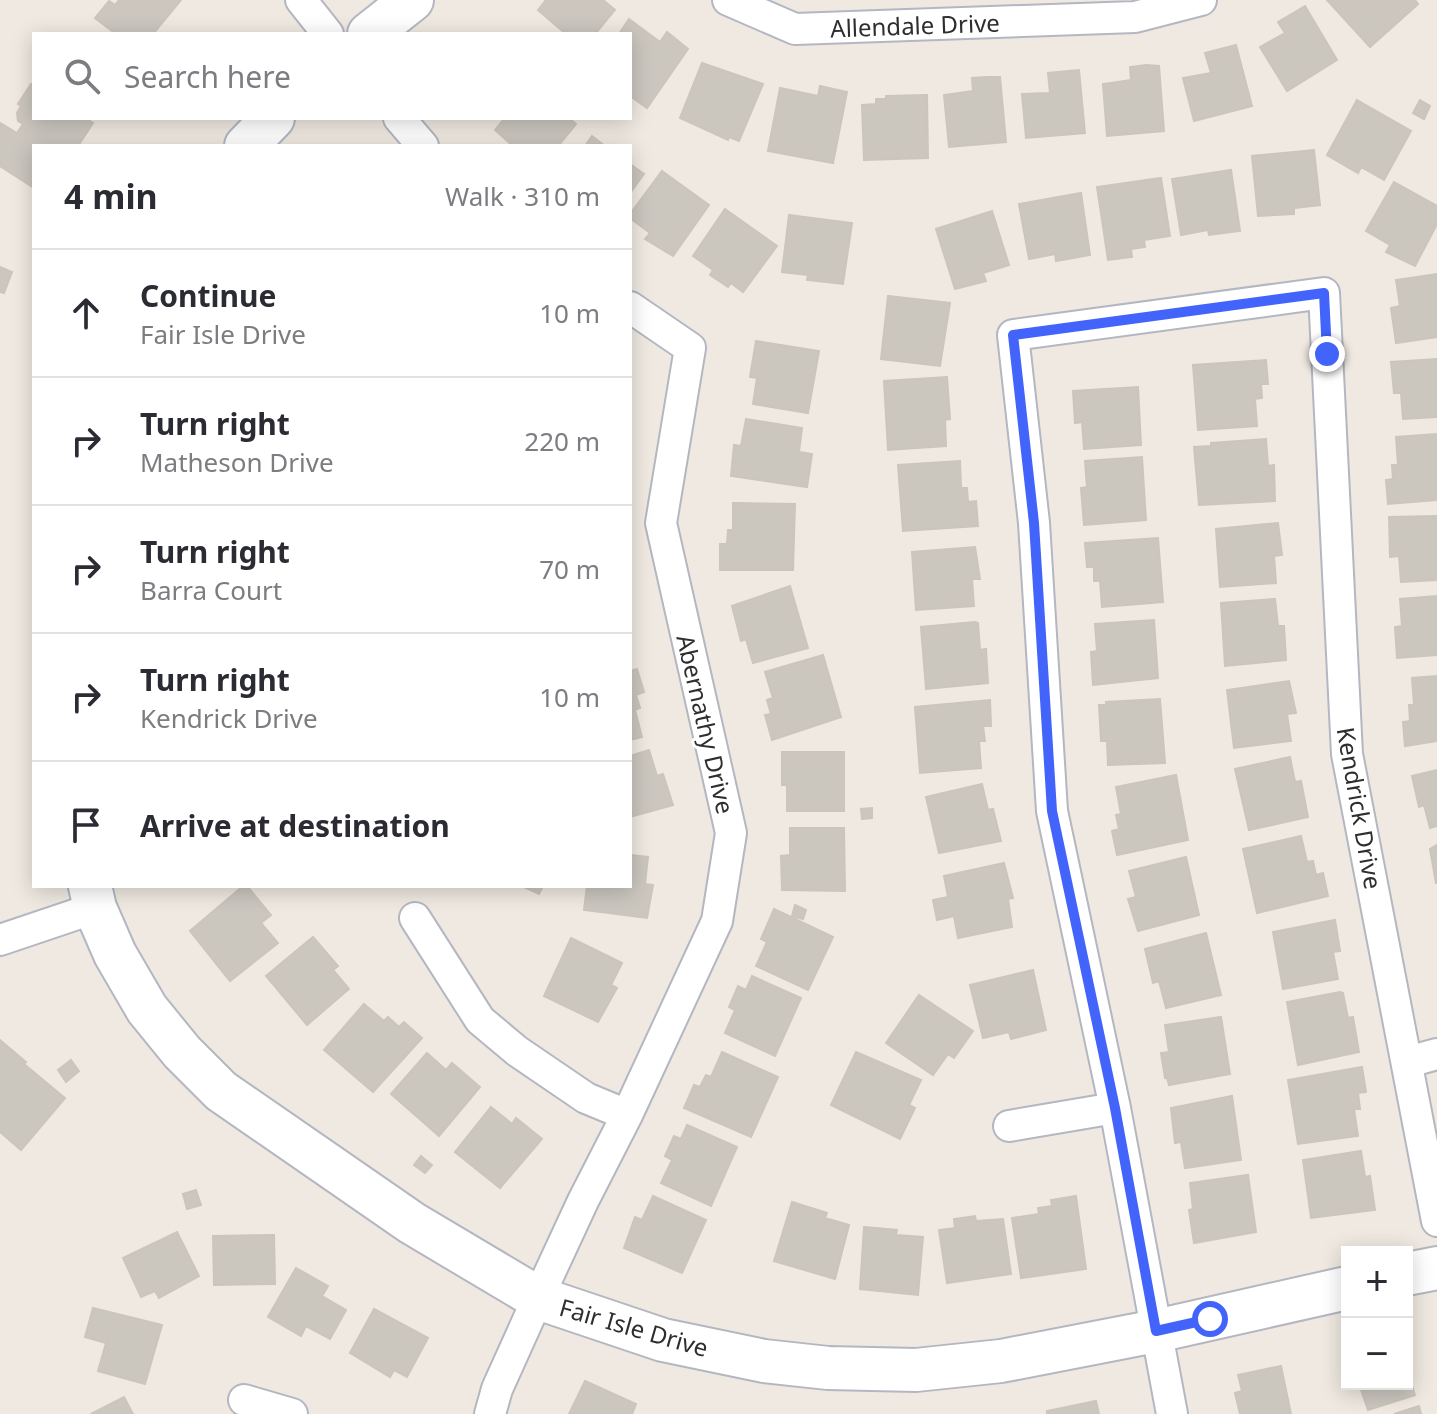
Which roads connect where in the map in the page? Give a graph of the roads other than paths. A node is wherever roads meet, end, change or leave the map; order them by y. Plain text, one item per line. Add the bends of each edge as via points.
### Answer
1 (301, 0) edge
2 (412, 0) edge
3 (728, 0) edge
4 (1201, 0) edge
5 (326, 32) edge
6 (372, 32) edge
7 (271, 120) edge
8 (401, 120) edge
9 (248, 144) edge
10 (421, 144) edge
11 (632, 308) edge
12 (92, 897) edge
13 (415, 918) dead end
14 (0, 940) edge
15 (1423, 1058) edge
16 (1115, 1108) junction
17 (627, 1115) junction
18 (1009, 1126) dead end
19 (1437, 1221) edge
20 (1437, 1268) edge
21 (1413, 1273) edge
22 (1341, 1289) edge
23 (538, 1298) junction
24 (1156, 1331) junction
25 (244, 1400) dead end
26 (292, 1414) edge
27 (490, 1414) edge
28 (1172, 1414) edge

1 - 5 street
2 - 6 street
3 - 4 street, Allendale Drive via 795,29 1135,17
7 - 9 street
8 - 10 street
11 - 17 street, Abernathy Drive via 690,348 661,523 731,833 717,921
12 - 14 street
12 - 23 street, Fair Isle Drive via 115,954 147,1009 221,1091 412,1223
13 - 17 street via 480,1020 575,1091
15 - 16 street, Kendrick Drive via 1347,754 1324,293 1013,335 1034,523 1052,811
15 - 19 street, Kendrick Drive
16 - 18 street
16 - 24 street
17 - 23 street, Abernathy Drive
20 - 21 street
22 - 24 street, Fair Isle Drive
23 - 24 street, Fair Isle Drive via 663,1340 828,1368 916,1370 1001,1361
23 - 27 street, Abernathy Drive
24 - 28 street
25 - 26 street

